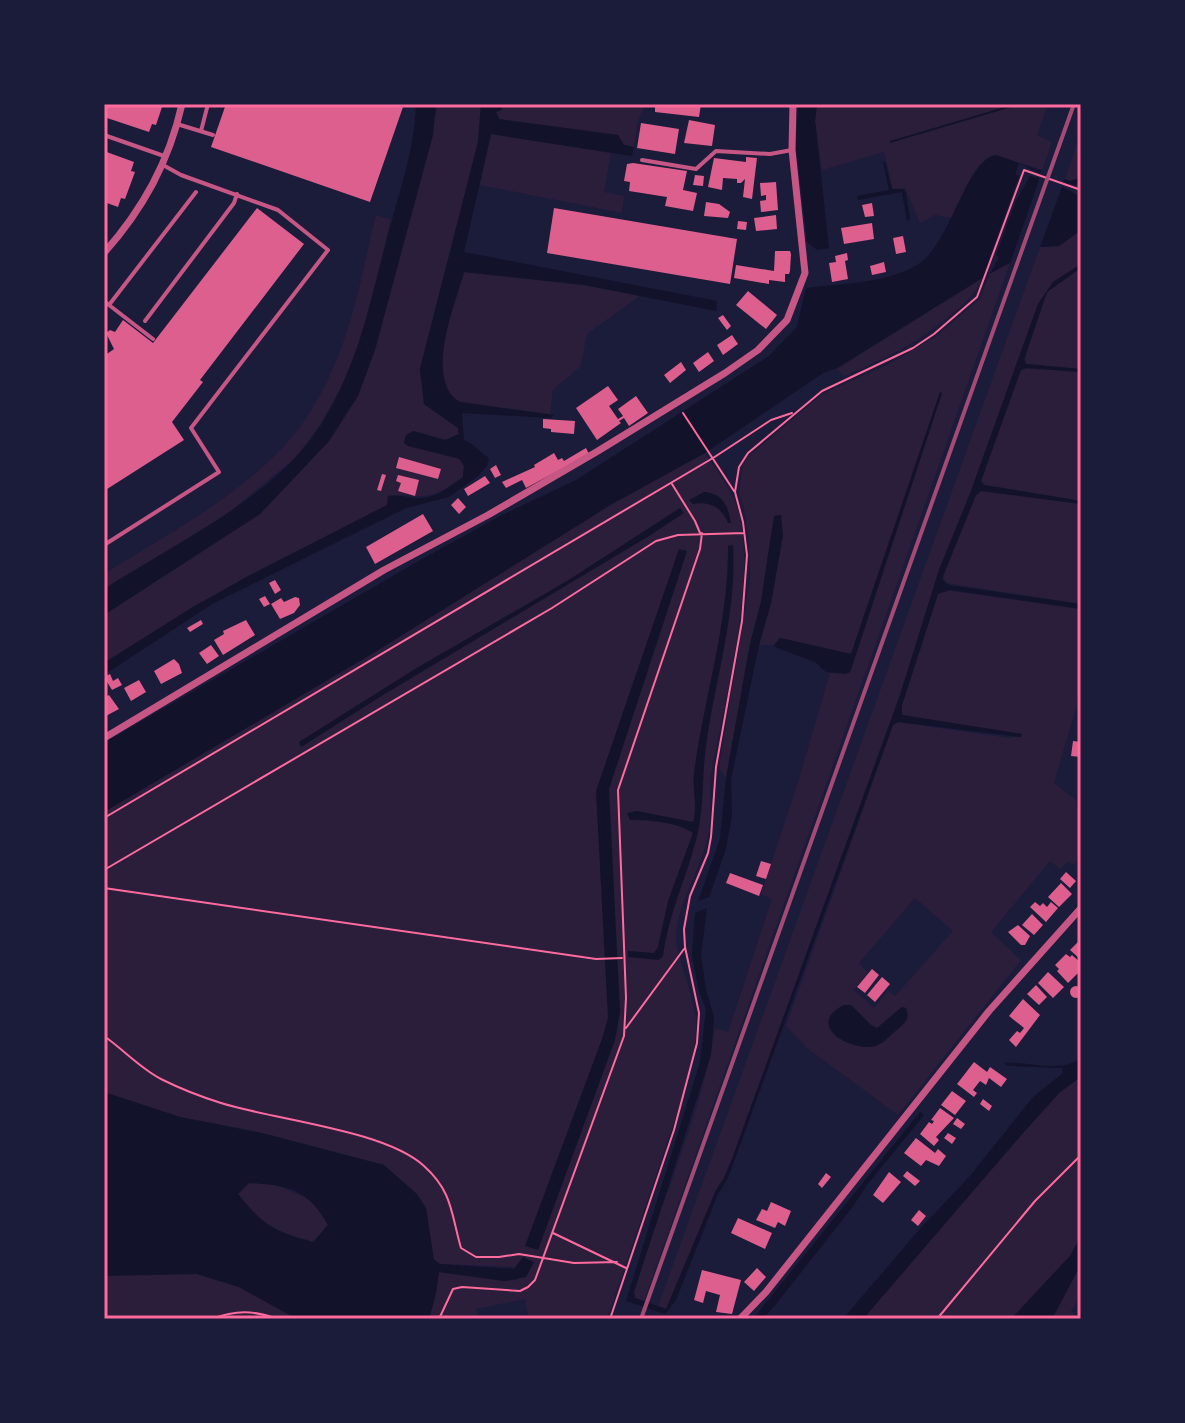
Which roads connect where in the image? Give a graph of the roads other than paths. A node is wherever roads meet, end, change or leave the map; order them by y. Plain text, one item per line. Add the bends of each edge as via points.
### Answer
1 (182, 104) edge
2 (208, 104) edge
3 (793, 104) edge
4 (177, 124) junction
5 (201, 131) junction
6 (104, 135) edge
7 (213, 135) dead end
8 (792, 150) junction
9 (167, 156) junction
10 (642, 160) dead end
11 (163, 165) junction
12 (196, 192) dead end
13 (238, 194) junction
14 (104, 253) edge
15 (107, 303) edge
16 (145, 321) dead end
17 (153, 339) dead end
18 (104, 545) edge
19 (104, 738) edge
20 (1081, 908) edge
21 (740, 1319) edge

1 - 4 street
2 - 5 lane
3 - 8 street
4 - 5 lane
4 - 9 street
5 - 7 lane
6 - 9 lane
8 - 10 lane via 716,151 696,169
8 - 19 street via 805,273 787,320 758,350 488,515 384,570
9 - 11 street
11 - 13 lane
11 - 14 street via 126,229
12 - 15 lane
13 - 16 lane
13 - 18 lane via 278,210 328,250 191,428 219,472
15 - 17 lane
20 - 21 street via 989,1011

